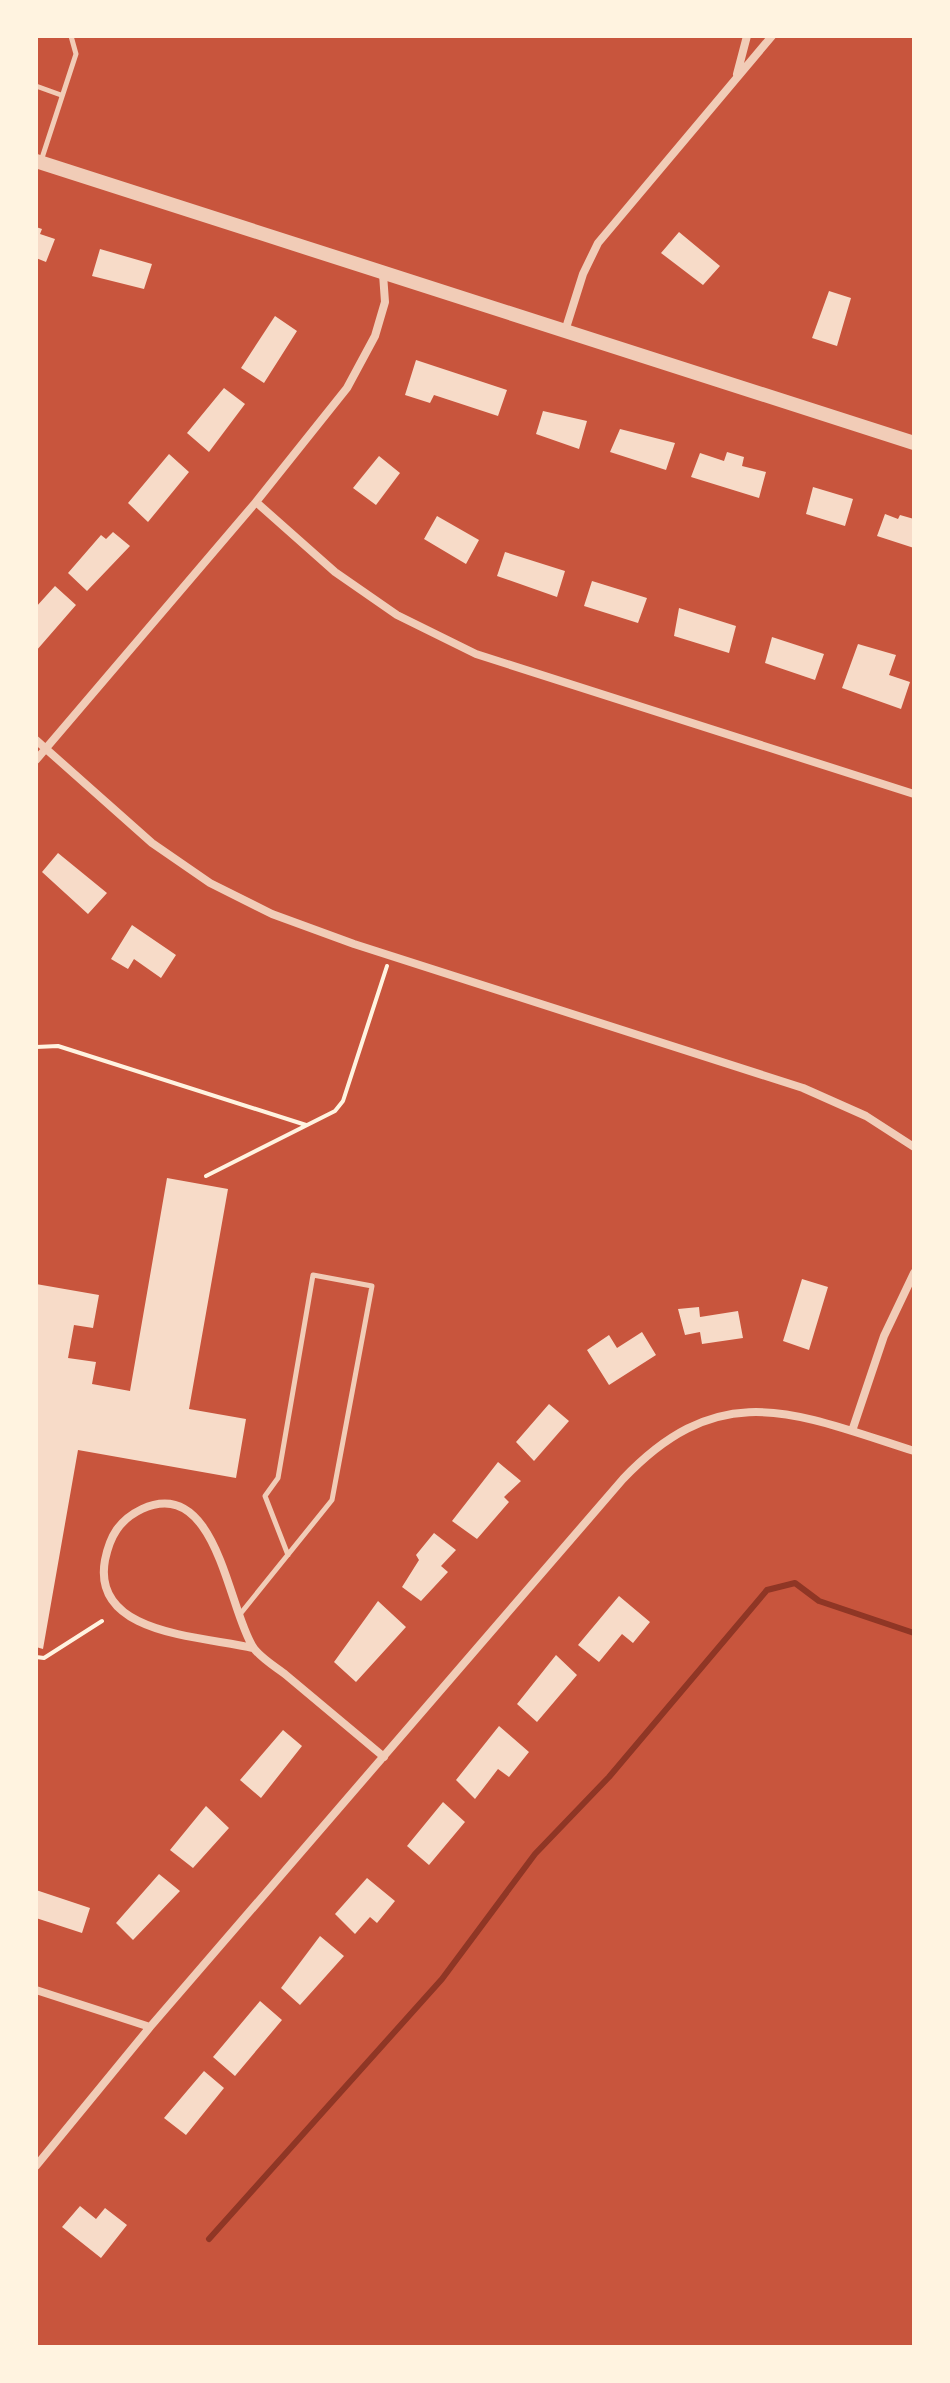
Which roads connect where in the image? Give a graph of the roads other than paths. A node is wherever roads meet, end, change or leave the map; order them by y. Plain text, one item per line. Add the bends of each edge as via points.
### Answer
1 (71, 36) edge
2 (747, 36) edge
3 (772, 36) edge
4 (735, 79) junction
5 (36, 86) edge
6 (62, 95) junction
7 (38, 162) edge
8 (383, 274) junction
9 (565, 331) junction
10 (914, 443) edge
11 (256, 502) junction
12 (36, 740) edge
13 (46, 749) junction
14 (36, 760) edge
15 (914, 794) edge
16 (914, 1147) edge
17 (914, 1273) edge
18 (852, 1431) junction
19 (914, 1451) edge
20 (288, 1555) junction
21 (241, 1613) junction
22 (253, 1648) junction
23 (384, 1757) junction
24 (36, 1990) edge
25 (150, 2027) junction
26 (36, 2166) edge

1 - 6 lane via 76,54
2 - 4 street
3 - 4 street
4 - 9 street via 598,243
5 - 6 lane
6 - 7 lane
7 - 8 street
8 - 9 street
8 - 11 street via 385,302 362,365
9 - 10 street
11 - 13 street
11 - 15 street via 335,572 397,615 476,654
12 - 13 street
13 - 14 street
13 - 16 street via 152,843 210,883 272,914 803,1088 866,1116
17 - 18 street via 884,1336
18 - 19 street
18 - 23 street via 772,1412 742,1411 714,1416 664,1440 623,1479
20 - 20 lane via 265,1496 278,1478 313,1275 372,1286 332,1500
20 - 21 lane
21 - 22 street
21 - 22 street via 206,1529 181,1507 150,1506 124,1518 109,1543 103,1573 109,1594 127,1617 154,1629
22 - 23 street
23 - 25 street
24 - 25 street
25 - 26 street

